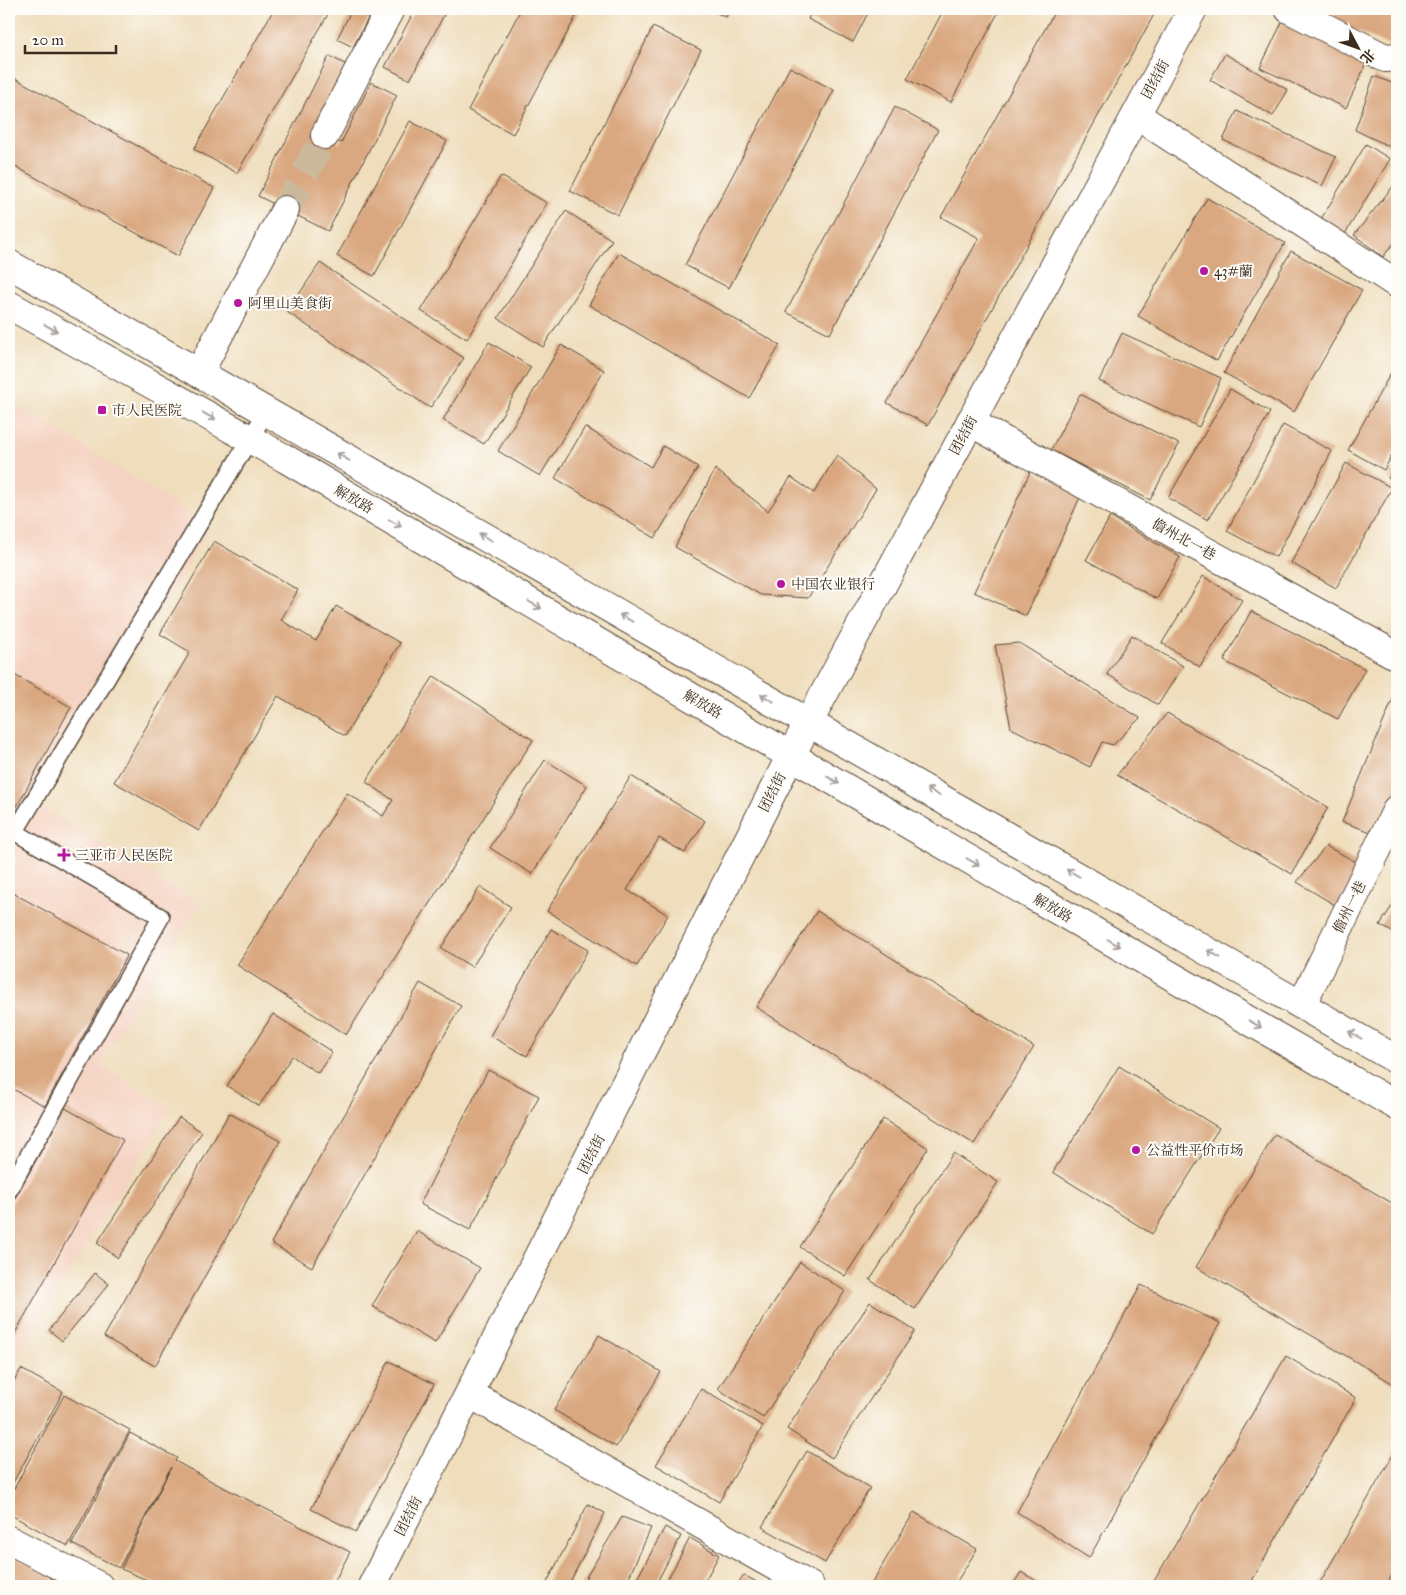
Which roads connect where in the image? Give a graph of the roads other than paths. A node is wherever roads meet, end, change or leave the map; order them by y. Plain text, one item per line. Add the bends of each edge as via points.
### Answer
1 (390, 9) edge
2 (1193, 9) edge
3 (1289, 9) edge
4 (1397, 57) edge
5 (1136, 115) junction
6 (325, 135) tunnel mouth
7 (285, 210) tunnel mouth
8 (9, 264) edge
9 (1397, 284) edge
10 (9, 304) edge
11 (198, 373) junction
12 (266, 412) junction
13 (970, 422) junction
14 (250, 439) junction
15 (1397, 656) edge
16 (810, 722) junction
17 (791, 755) junction
18 (1397, 809) edge
19 (1302, 1004) junction
20 (1397, 1060) edge
21 (1397, 1106) edge
22 (9, 1190) edge
23 (470, 1394) junction
24 (9, 1540) edge
25 (99, 1586) edge
26 (372, 1586) edge
27 (810, 1586) edge

1 - 6 street
2 - 5 street, 团结街
3 - 4 street via 1385,58
5 - 9 street
5 - 13 street, 团结街
7 - 11 street
8 - 11 street
10 -> 14 street, 解放路
11 - 12 street
12 - 14 lane
16 -> 12 street
13 - 15 street, 儋州北一巷
13 - 16 street, 团结街
14 -> 17 street, 解放路
14 - 22 lane via 15,832 162,917
16 - 17 street, 团结街
19 -> 16 street
17 -> 21 street, 解放路
17 - 23 street, 团结街
18 - 19 street, 儋州一巷
20 -> 19 street
23 - 26 street, 团结街
23 - 27 street
24 - 25 street

